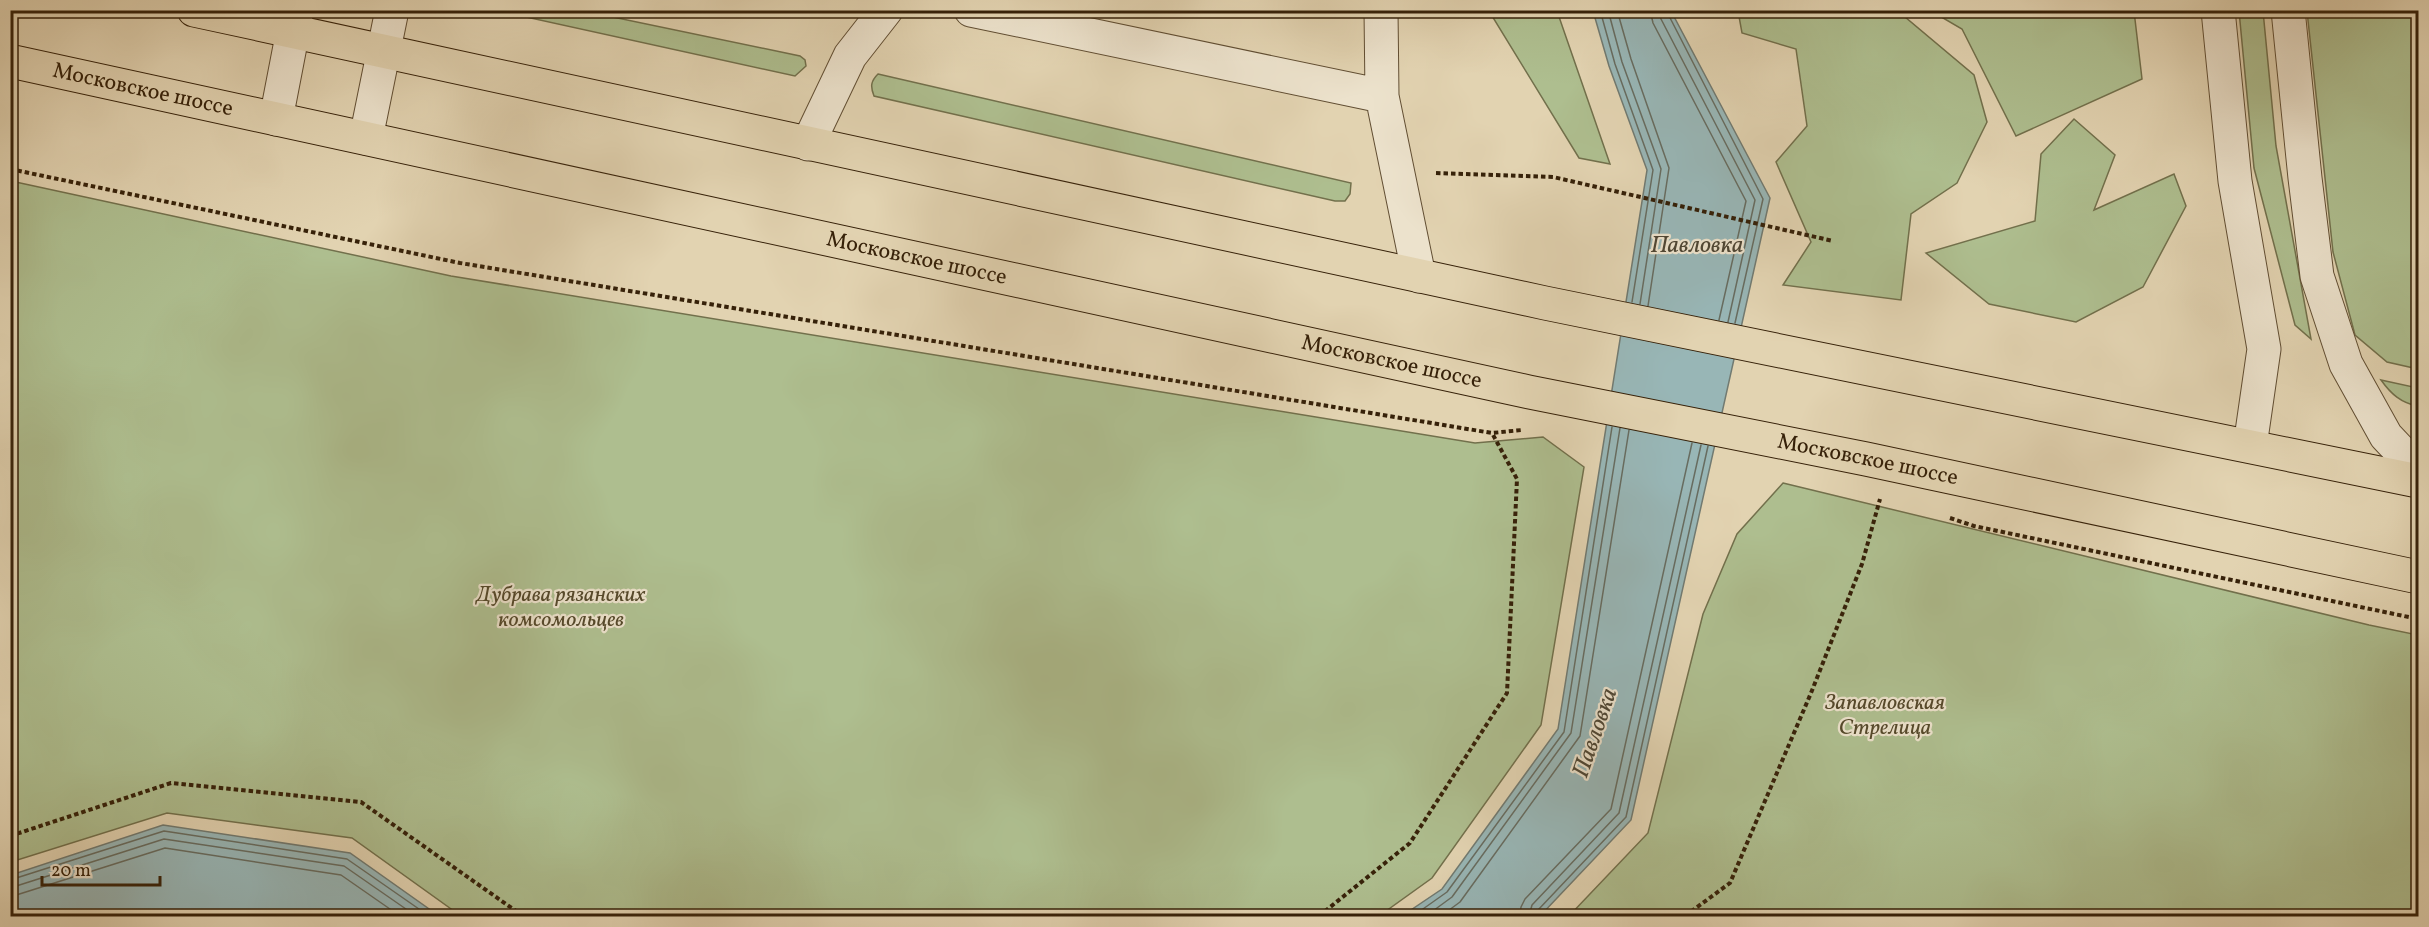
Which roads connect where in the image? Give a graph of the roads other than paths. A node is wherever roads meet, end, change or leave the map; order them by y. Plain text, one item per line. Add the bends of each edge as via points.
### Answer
1 (194, 10) edge
2 (392, 10) edge
3 (886, 10) edge
4 (971, 10) edge
5 (1381, 10) edge
6 (2218, 10) edge
7 (2288, 10) edge
8 (295, 21) edge
9 (383, 52) junction
10 (10, 61) edge
11 (1382, 96) junction
12 (276, 118) junction
13 (366, 138) junction
14 (808, 144) junction
15 (1419, 276) junction
16 (2250, 446) junction
17 (2418, 470) edge
18 (2418, 482) edge
19 (2418, 577) edge

1 - 8 main road
2 - 9 street
3 - 14 street via 850,56
4 - 11 street
5 - 11 street
6 - 16 street via 2235,181 2265,350
7 - 17 street via 2317,276 2346,364 2386,436
8 - 9 main road
8 - 12 street
9 - 13 street
9 - 14 main road
10 - 12 main road, Московское шоссе
11 - 15 street
12 - 13 main road, Московское шоссе
13 - 19 main road, Московское шоссе via 1529,392 1866,459
14 - 15 main road
15 - 16 main road
16 - 18 main road

